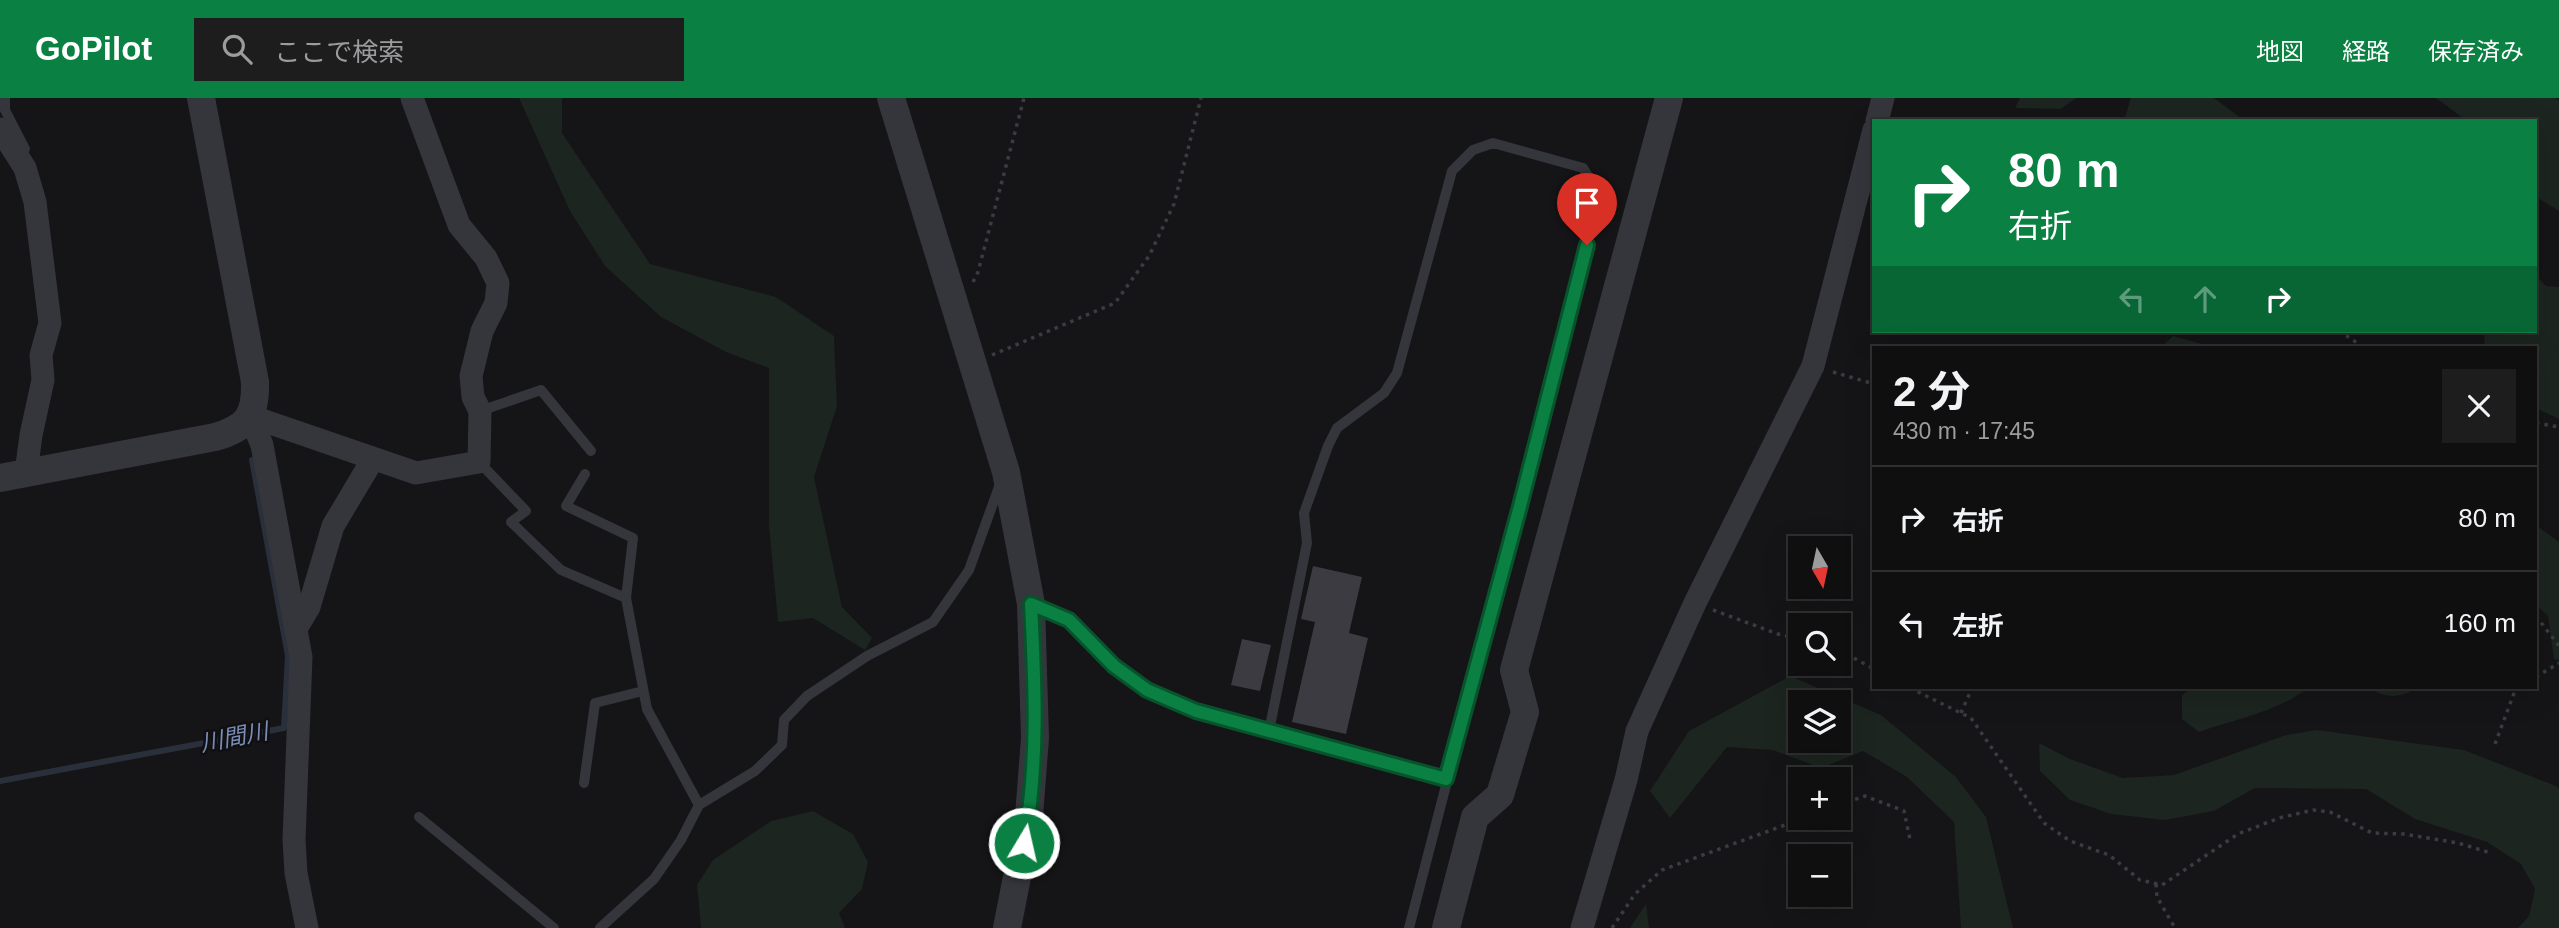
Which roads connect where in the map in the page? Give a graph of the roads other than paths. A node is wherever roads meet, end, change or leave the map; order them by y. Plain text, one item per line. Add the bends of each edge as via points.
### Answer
1 (5, 98) edge
2 (201, 98) edge
3 (412, 98) edge
4 (891, 98) edge
5 (1669, 98) edge
6 (1882, 98) edge
7 (1877, 119) edge
8 (0, 129) edge
9 (1872, 138) edge
10 (35, 202) junction
11 (480, 411) junction
12 (250, 416) junction
13 (591, 451) dead end
14 (373, 459) junction
15 (479, 462) junction
16 (1006, 472) junction
17 (585, 474) dead end
18 (13, 475) edge
19 (626, 598) junction
20 (1031, 604) junction
21 (298, 627) junction
22 (643, 691) junction
23 (1269, 731) junction
24 (1446, 779) junction
25 (584, 783) dead end
26 (698, 805) junction
27 (419, 817) dead end
28 (307, 928) edge
29 (554, 928) edge
30 (600, 928) edge
31 (1007, 928) edge
32 (1409, 928) edge
33 (1446, 928) edge
34 (1582, 928) edge

1 - 10 lane via 5,110 35,170
2 - 12 street via 255,382
3 - 11 street via 459,225 486,258 498,283 496,303 482,331 471,376
4 - 16 street
5 - 33 street via 1514,670 1525,712 1500,795 1475,817
6 - 7 street
8 - 10 street via 25,168
9 - 34 street via 1813,366 1637,731
10 - 18 street via 50,323 41,355 43,380 31,435
11 - 13 lane via 541,390
11 - 15 street
12 - 14 street
12 - 18 street via 241,427 215,437
12 - 21 street via 262,445
14 - 15 street via 416,473
14 - 21 street via 333,526 309,607
15 - 19 lane via 526,511 512,522 561,570
16 - 20 street
16 - 26 lane via 970,570 933,622 867,656 807,696 784,720 782,745 755,771
17 - 19 lane via 566,506 633,538
19 - 22 lane
20 - 23 lane via 1069,620 1114,666 1147,690 1196,711
20 - 31 street via 1035,738 1029,816
21 - 28 street via 301,657 294,840
22 - 25 lane via 596,703
22 - 26 lane via 647,709
23 - 24 lane
23 - 24 lane via 1307,543 1304,513 1328,446 1337,428 1384,393 1397,373 1452,172 1473,150 1493,143 1583,168 1596,189 1593,219
24 - 32 lane
26 - 30 lane via 654,879
27 - 29 lane

